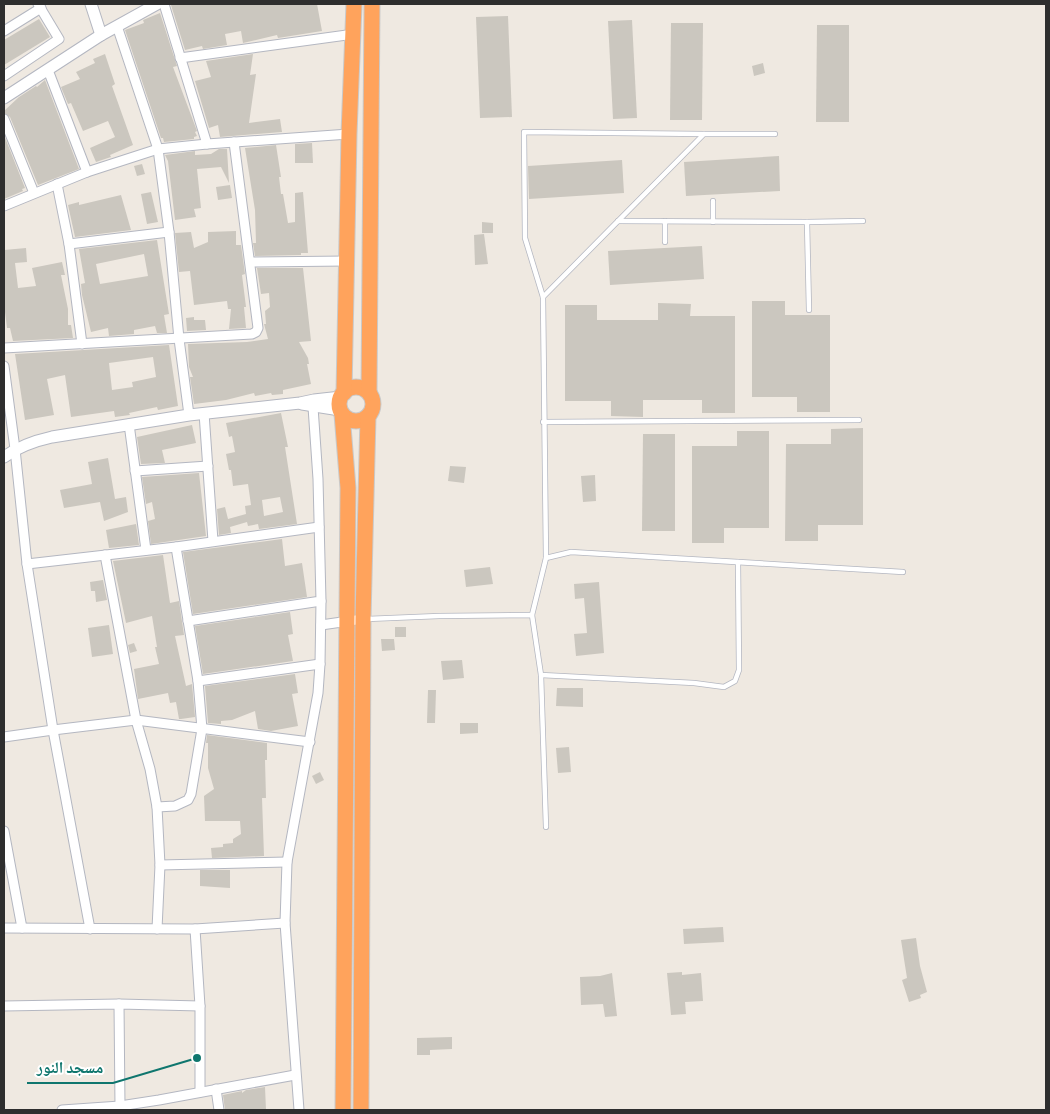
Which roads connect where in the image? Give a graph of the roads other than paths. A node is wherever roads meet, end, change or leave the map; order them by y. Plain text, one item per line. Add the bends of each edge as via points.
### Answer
1 (91, 4) edge
2 (157, 4) edge
3 (164, 4) edge
4 (354, 4) edge
5 (372, 4) edge
6 (39, 6) edge
7 (117, 26) junction
8 (4, 31) edge
9 (354, 34) junction
10 (101, 35) junction
11 (180, 58) junction
12 (48, 70) junction
13 (4, 76) edge
14 (4, 98) edge
15 (4, 119) edge
16 (349, 134) junction
17 (704, 134) junction
18 (775, 134) dead end
19 (234, 142) junction
20 (207, 144) junction
21 (158, 149) junction
22 (87, 172) junction
23 (57, 184) junction
24 (34, 193) junction
25 (713, 201) dead end
26 (4, 206) edge
27 (618, 221) junction
28 (665, 221) junction
29 (863, 221) dead end
30 (713, 222) junction
31 (807, 222) junction
32 (169, 232) junction
33 (664, 242) dead end
34 (69, 244) junction
35 (347, 261) junction
36 (250, 262) junction
37 (543, 298) junction
38 (809, 310) dead end
39 (179, 339) junction
40 (82, 344) junction
41 (4, 348) edge
42 (4, 366) edge
43 (369, 393) junction
44 (6, 395) edge
45 (300, 403) junction
46 (342, 404) junction
47 (313, 407) junction
48 (204, 414) junction
49 (189, 415) junction
50 (368, 416) junction
51 (858, 420) dead end
52 (543, 422) junction
53 (129, 424) junction
54 (15, 449) junction
55 (4, 457) edge
56 (208, 466) junction
57 (135, 471) junction
58 (320, 526) junction
59 (213, 541) junction
60 (176, 547) junction
61 (146, 550) junction
62 (105, 555) junction
63 (546, 558) junction
64 (738, 562) junction
65 (26, 564) junction
66 (903, 572) dead end
67 (321, 601) junction
68 (532, 615) junction
69 (363, 619) junction
70 (188, 621) junction
71 (348, 621) junction
72 (321, 625) junction
73 (320, 664) junction
74 (541, 675) junction
75 (198, 681) junction
76 (136, 720) junction
77 (202, 729) junction
78 (53, 730) junction
79 (4, 737) edge
80 (310, 742) junction
81 (158, 807) junction
82 (546, 827) dead end
83 (4, 831) edge
84 (6, 852) edge
85 (287, 862) junction
86 (160, 865) junction
87 (285, 923) junction
88 (4, 928) edge
89 (22, 928) junction
90 (90, 929) junction
91 (157, 929) junction
92 (195, 929) junction
93 (119, 1004) junction
94 (4, 1006) edge
95 (200, 1006) junction
96 (295, 1075) junction
97 (216, 1089) junction
98 (200, 1092) junction
99 (159, 1100) junction
100 (120, 1106) junction
101 (62, 1110) edge
102 (160, 1110) edge
103 (219, 1110) edge
104 (299, 1110) edge
105 (343, 1110) edge
106 (361, 1110) edge

1 - 10 main road
2 - 7 main road
3 - 11 street
4 - 9 highway
5 - 43 highway
6 - 8 street
6 - 13 street via 59,39
7 - 10 main road
7 - 21 street
9 - 11 street
9 - 16 highway
10 - 12 main road
11 - 20 street
12 - 14 main road
12 - 22 street
15 - 24 street
16 - 19 street
16 - 35 highway
17 - 18 lane
17 - 27 lane
17 - 37 lane via 524,132 525,238
19 - 20 street
19 - 36 street
20 - 21 street
21 - 22 street
21 - 32 street
22 - 23 street
23 - 24 street
23 - 34 street
24 - 26 street
25 - 30 lane
27 - 28 lane
27 - 37 lane
28 - 30 lane
28 - 33 lane
29 - 31 lane
30 - 31 lane
31 - 38 lane
32 - 34 street
32 - 39 street
34 - 40 street
35 - 36 street
35 - 46 highway
36 - 39 street via 256,332
37 - 52 lane
39 - 40 street
39 - 49 street
40 - 41 street
42 - 44 street
43 - 46 highway via 353,388
43 - 50 highway via 373,407
44 - 54 street
45 - 46 main road via 314,400
45 - 47 main road
45 - 48 main road
46 - 47 main road
46 - 50 highway via 350,420
46 - 71 highway via 348,488
47 - 58 street
48 - 49 main road
48 - 56 street
49 - 53 main road
50 - 69 highway
51 - 52 lane
52 - 63 lane
53 - 54 main road via 52,437
53 - 57 street
54 - 55 main road
54 - 65 street
56 - 57 street
56 - 59 street
57 - 61 street
58 - 59 street
58 - 67 street
59 - 60 street
60 - 61 street
60 - 70 street
61 - 62 street
62 - 65 street
62 - 76 street
63 - 64 lane via 571,552
63 - 68 lane
64 - 66 lane
64 - 74 lane via 739,670 736,681 724,688 694,682
65 - 78 street
67 - 70 street
67 - 72 street
68 - 69 lane
68 - 74 lane
69 - 71 street
69 - 106 highway
70 - 75 street
71 - 72 street
71 - 105 highway
72 - 73 street
73 - 75 street
73 - 80 street
74 - 82 lane
75 - 77 street
76 - 77 street
76 - 78 street
76 - 81 street
77 - 80 street
77 - 81 street via 192,794 183,804
78 - 79 street
78 - 90 street
80 - 85 street
81 - 86 street
83 - 84 street
84 - 89 street
85 - 86 street
85 - 87 street
86 - 91 street
87 - 92 street
87 - 96 street
88 - 89 street
89 - 90 street
90 - 91 street
91 - 92 street
92 - 95 street
93 - 94 street
93 - 95 street
93 - 100 street
95 - 98 street
96 - 97 street
96 - 104 street
97 - 98 street
97 - 103 street
98 - 99 street
99 - 100 street
99 - 102 street
100 - 101 street

